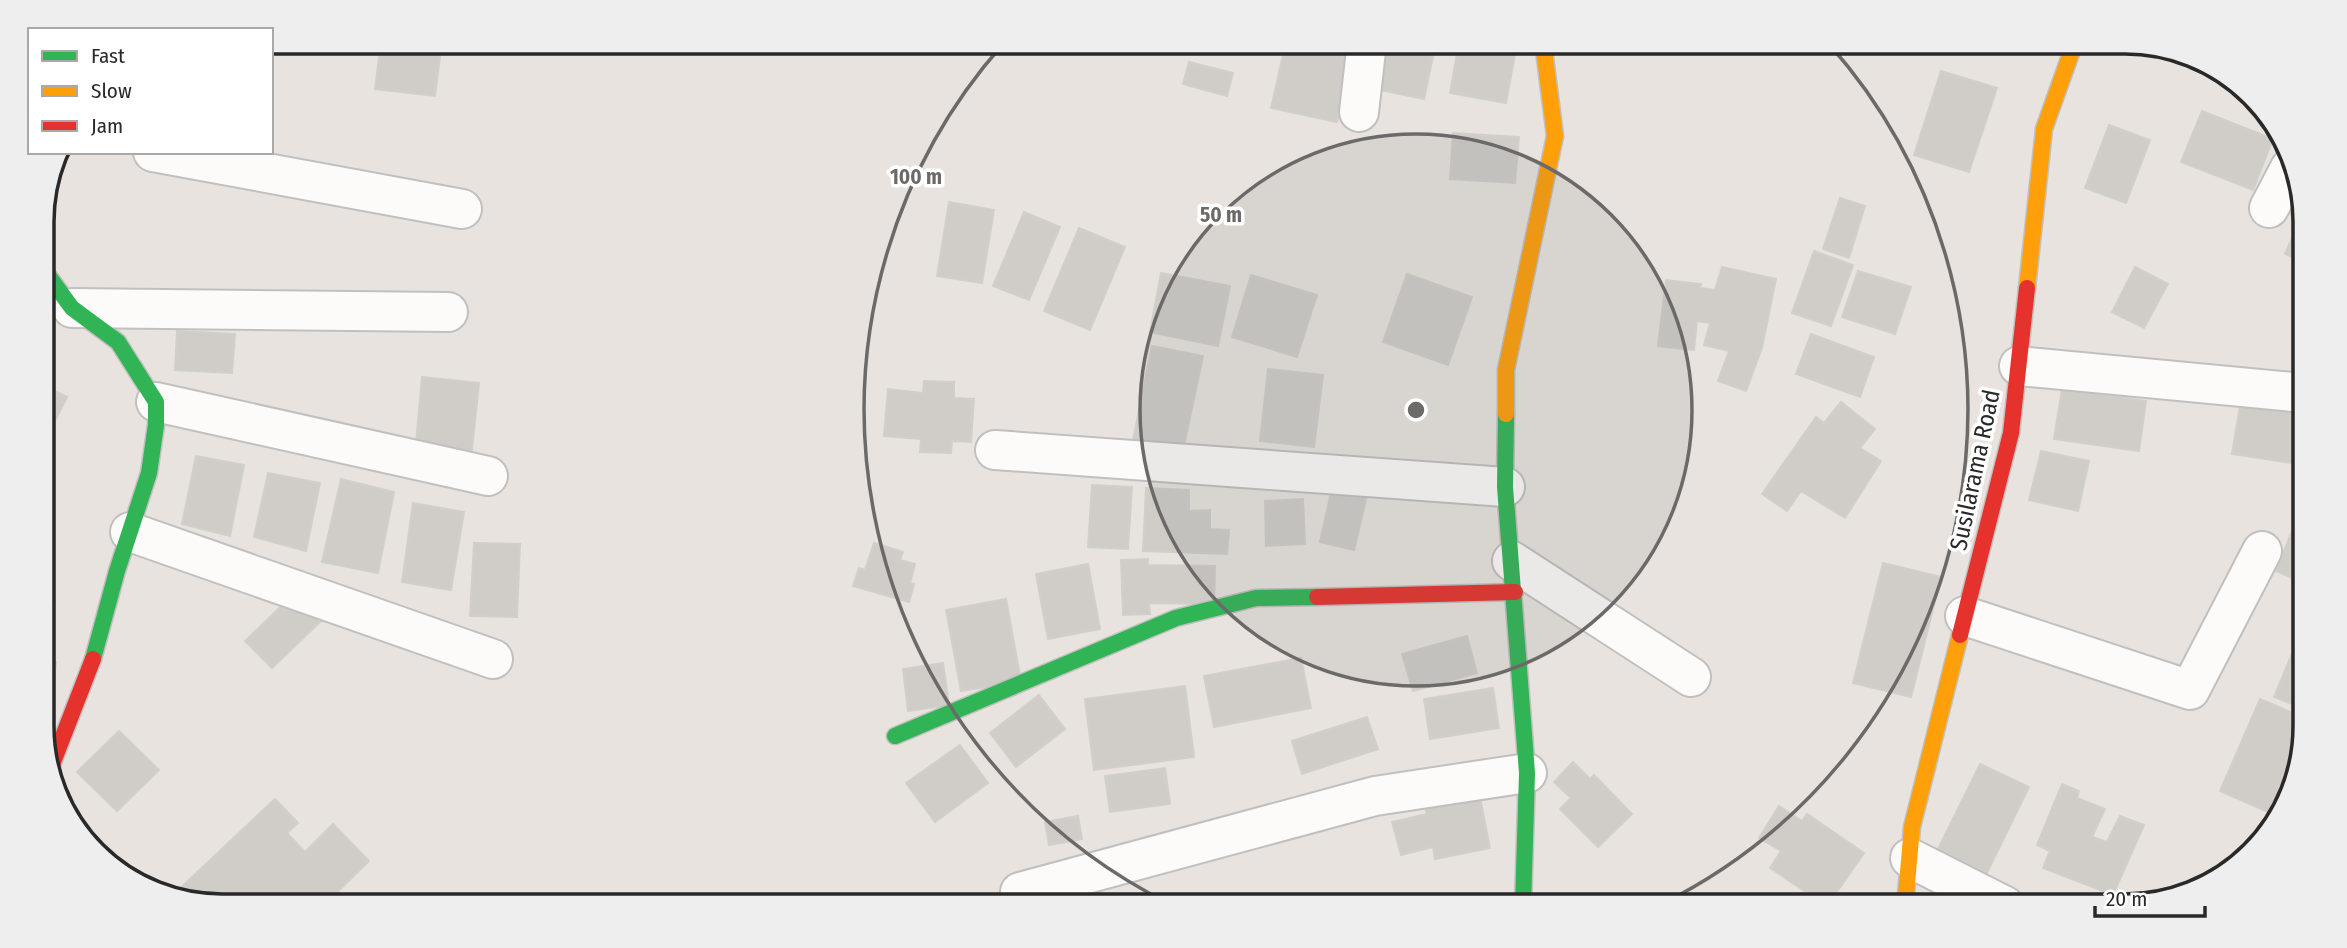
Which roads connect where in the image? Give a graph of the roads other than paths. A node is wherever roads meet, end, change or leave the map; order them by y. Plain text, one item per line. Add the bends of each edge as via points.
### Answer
1 (1366, 54) edge
2 (1545, 54) edge
3 (2071, 54) edge
4 (1359, 112) dead end
5 (164, 154) edge
6 (2286, 175) edge
7 (462, 208) dead end
8 (2269, 208) dead end
9 (55, 285) edge
10 (72, 309) junction
11 (448, 312) dead end
12 (2019, 366) junction
13 (2293, 392) edge
14 (156, 402) junction
15 (995, 450) dead end
16 (488, 476) dead end
17 (1505, 487) junction
18 (130, 532) junction
19 (2262, 551) dead end
20 (1513, 577) junction
21 (1965, 616) junction
22 (493, 659) dead end
23 (1691, 677) dead end
24 (895, 736) dead end
25 (56, 753) edge
26 (1527, 773) junction
27 (1910, 858) junction
28 (1020, 892) dead end
29 (1523, 893) edge
30 (1906, 893) edge
31 (1979, 893) edge

1 - 4 street
2 - 17 street via 1555,136 1506,370
3 - 12 street, Susilarama Road via 2044,129
5 - 7 street
6 - 8 street
9 - 10 street
10 - 11 street
10 - 14 street via 118,342
12 - 13 street
12 - 21 street, Susilarama Road via 2011,433
14 - 16 street
14 - 18 street via 149,473
15 - 17 street
17 - 20 street
18 - 22 street
18 - 25 street via 94,657
19 - 21 street via 2190,690
20 - 23 street
20 - 24 street via 1256,598 1176,618
20 - 26 street
21 - 27 street, Susilarama Road via 1912,827
26 - 28 street via 1375,796
26 - 29 street
27 - 30 street, Susilarama Road
27 - 31 street

